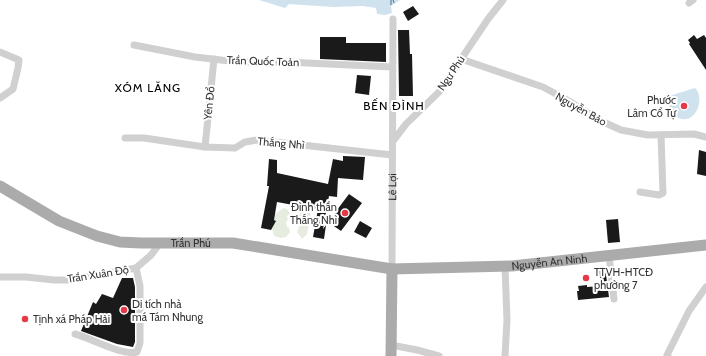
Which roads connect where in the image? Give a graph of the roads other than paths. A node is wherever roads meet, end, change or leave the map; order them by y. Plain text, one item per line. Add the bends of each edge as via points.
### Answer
1 (503, 0) edge
2 (393, 19) dead end
3 (134, 45) dead end
4 (0, 52) edge
5 (214, 59) junction
6 (461, 59) junction
7 (392, 67) junction
8 (0, 98) edge
9 (662, 135) junction
10 (706, 137) edge
11 (125, 138) dead end
12 (392, 141) junction
13 (205, 147) junction
14 (392, 155) junction
15 (0, 186) edge
16 (640, 192) dead end
17 (161, 242) junction
18 (706, 245) edge
19 (609, 255) junction
20 (505, 266) junction
21 (136, 268) junction
22 (392, 269) junction
23 (0, 277) edge
24 (706, 287) edge
25 (614, 299) dead end
26 (75, 334) dead end
27 (391, 351) edge
28 (439, 356) edge
29 (505, 356) edge
30 (668, 356) edge

1 - 6 street, Ngư Phủ
2 - 7 street, Lê Lợi
3 - 5 street, Trần Quốc Toản
4 - 8 street via 19,60 13,89
5 - 7 street, Trần Quốc Toản
5 - 13 street, Yên Đổ
6 - 9 street, Nguyễn Bảo via 543,87 621,130
6 - 12 street, Ngư Phủ via 439,92
7 - 12 street, Lê Lợi
9 - 10 street, Nguyễn Bảo via 694,134
9 - 16 street via 663,193 659,195
11 - 13 street, Thắng Nhì via 144,138
12 - 14 street, Lê Lợi
13 - 14 street, Thắng Nhì via 235,148 245,142 257,140
14 - 22 street, Lê Lợi
15 - 17 main road, Trần Phú via 59,221 97,236 120,242
17 - 21 street, Trần Xuân Độ
17 - 22 main road, Trần Phú via 233,243
18 - 19 main road, Nguyễn An Ninh
19 - 20 main road, Nguyễn An Ninh
19 - 25 street
20 - 22 main road, Nguyễn An Ninh
20 - 29 street
21 - 23 street, Trần Xuân Độ via 70,280
21 - 26 street via 140,286 140,343 137,352 134,354 115,350
22 - 27 main road, Lê Lợi
24 - 30 street via 689,311
27 - 28 street via 416,350

